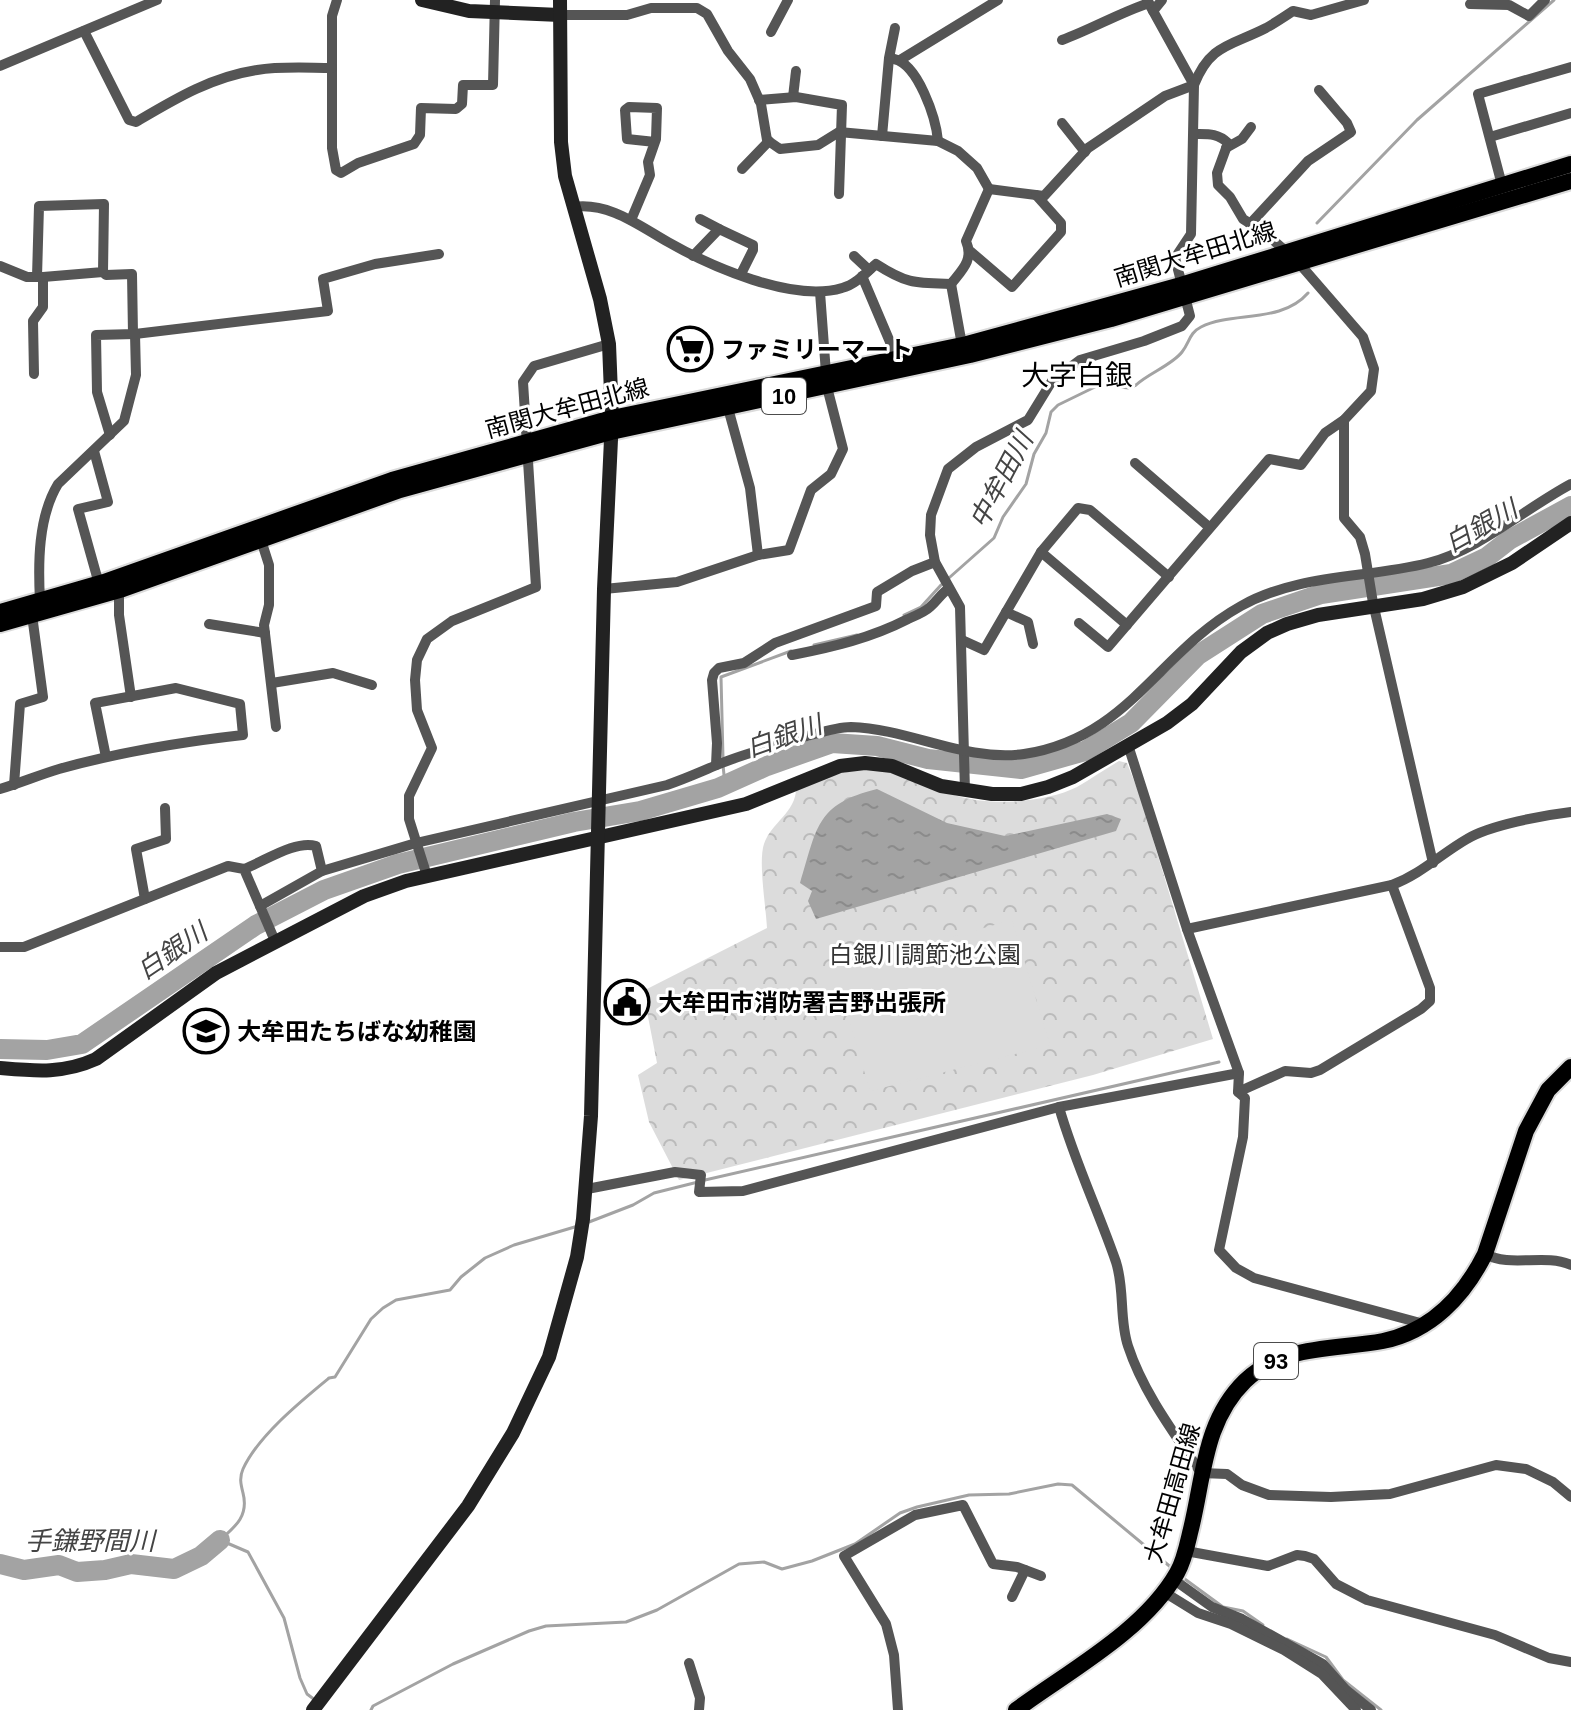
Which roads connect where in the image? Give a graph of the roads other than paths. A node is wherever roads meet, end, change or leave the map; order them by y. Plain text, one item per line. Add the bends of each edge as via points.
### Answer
1 (157, 0) edge
2 (337, 0) edge
3 (422, 0) edge
4 (627, 0) edge
5 (788, 0) edge
6 (998, 0) edge
7 (1162, 0) edge
8 (1364, 0) edge
9 (1545, 0) edge
10 (683, 4) edge
11 (1470, 4) dead end
12 (1149, 5) edge
13 (495, 6) edge
14 (560, 8) edge
15 (627, 15) junction
16 (895, 28) dead end
17 (84, 31) junction
18 (771, 32) dead end
19 (1062, 40) dead end
20 (894, 59) junction
21 (0, 66) edge
22 (1571, 67) edge
23 (332, 68) junction
24 (796, 71) dead end
25 (1194, 85) junction
26 (1319, 90) dead end
27 (793, 97) junction
28 (759, 100) junction
29 (1571, 113) edge
30 (1062, 123) dead end
31 (1251, 127) dead end
32 (839, 132) junction
33 (1195, 134) junction
34 (882, 136) junction
35 (1490, 137) junction
36 (769, 141) junction
37 (938, 141) junction
38 (655, 142) dead end
39 (1226, 148) junction
40 (1085, 152) junction
41 (1571, 164) edge
42 (742, 169) dead end
43 (1571, 181) edge
44 (1502, 185) junction
45 (989, 189) junction
46 (839, 194) dead end
47 (1036, 195) junction
48 (573, 207) junction
49 (700, 219) dead end
50 (631, 220) junction
51 (1250, 224) junction
52 (719, 229) junction
53 (970, 251) junction
54 (439, 254) dead end
55 (693, 256) junction
56 (854, 256) dead end
57 (1292, 257) junction
58 (0, 266) edge
59 (103, 272) junction
60 (865, 273) junction
61 (741, 274) junction
62 (40, 277) junction
63 (951, 284) junction
64 (1183, 291) junction
65 (820, 292) junction
66 (134, 334) junction
67 (609, 344) junction
68 (962, 345) junction
69 (893, 360) junction
70 (34, 374) dead end
71 (827, 381) junction
72 (728, 408) junction
73 (1344, 420) junction
74 (612, 425) junction
75 (110, 435) junction
76 (529, 448) junction
77 (94, 451) junction
78 (1135, 463) dead end
79 (1571, 484) edge
80 (1571, 523) edge
81 (1209, 527) junction
82 (261, 540) junction
83 (1041, 552) junction
84 (758, 555) junction
85 (935, 562) junction
86 (1369, 576) junction
87 (1169, 577) junction
88 (99, 584) junction
89 (945, 584) junction
90 (604, 589) junction
91 (119, 590) junction
92 (1373, 605) junction
93 (36, 608) junction
94 (0, 612) edge
95 (1006, 612) junction
96 (1079, 623) dead end
97 (0, 624) edge
98 (209, 624) dead end
99 (1127, 625) junction
100 (265, 633) junction
101 (962, 640) junction
102 (1033, 644) dead end
103 (792, 655) dead end
104 (272, 683) junction
105 (372, 685) dead end
106 (131, 697) junction
107 (276, 727) dead end
108 (1128, 745) junction
109 (965, 750) junction
110 (106, 757) junction
111 (721, 764) junction
112 (14, 785) junction
113 (965, 786) junction
114 (0, 789) edge
115 (600, 802) junction
116 (165, 808) dead end
117 (1571, 812) edge
118 (600, 834) junction
119 (417, 845) junction
120 (1433, 863) junction
121 (244, 869) junction
122 (322, 871) junction
123 (426, 873) junction
124 (1392, 885) junction
125 (145, 899) junction
126 (261, 910) junction
127 (1187, 929) junction
128 (275, 941) junction
129 (0, 947) edge
130 (1571, 1067) edge
131 (0, 1068) edge
132 (1239, 1073) junction
133 (1238, 1092) junction
134 (1059, 1107) junction
135 (587, 1189) junction
136 (1485, 1254) junction
137 (1571, 1265) edge
138 (1426, 1325) junction
139 (1201, 1473) junction
140 (1571, 1497) edge
141 (1186, 1551) junction
142 (1025, 1570) junction
143 (1041, 1576) dead end
144 (1168, 1586) junction
145 (1012, 1597) dead end
146 (1571, 1662) edge
147 (689, 1663) dead end
148 (313, 1710) edge
149 (699, 1710) edge
150 (898, 1710) edge
151 (1016, 1710) edge
152 (1356, 1710) edge
153 (1371, 1710) edge

1 - 17 street
2 - 23 street
3 - 13 street via 469,11
4 - 15 street
5 - 18 street
6 - 20 street
7 - 12 street
8 - 25 street via 1311,15 1293,11 1223,47 1202,65
9 - 11 street via 1529,16 1509,5
10 - 15 street
10 - 28 street via 707,14
12 - 19 street
12 - 25 street
13 - 14 street
13 - 23 street via 493,85 463,85 462,104 456,109 421,108 420,135 414,144 341,173 332,148
14 - 15 street
14 - 48 street via 561,142
16 - 20 street
17 - 21 street
17 - 23 street via 129,120 136,122 189,91 234,74
20 - 34 street
20 - 37 street via 911,70 937,124
22 - 35 street via 1478,94
24 - 27 street
25 - 33 street
25 - 40 street via 1165,96
26 - 51 street via 1351,132 1308,161
27 - 28 street
27 - 32 street via 842,105
28 - 36 street
29 - 35 street
30 - 40 street
31 - 39 street
32 - 34 street
32 - 36 street via 818,145 780,149
32 - 46 street
33 - 39 street via 1222,137
33 - 64 street via 1191,234 1175,258
34 - 37 street
35 - 44 street
36 - 42 street
37 - 45 street via 977,168
38 - 50 street via 650,175
39 - 51 street via 1218,185
40 - 47 street via 1055,187 1044,196
41 - 44 main road, 南関大牟田北線 / 10
43 - 57 main road, 南関大牟田北線 / 10
44 - 57 main road, 南関大牟田北線 / 10
45 - 47 street
45 - 53 street via 966,241
47 - 53 street via 1061,223 1061,232 1012,287
48 - 50 street via 591,205
48 - 67 street
49 - 52 street
50 - 55 street
51 - 57 street
52 - 55 street
52 - 61 street via 753,245
53 - 63 street via 968,263
54 - 66 street via 323,279 328,311
55 - 61 street
56 - 60 street
57 - 64 main road, 南関大牟田北線 / 10
57 - 73 street via 1363,337 1368,350 1374,369 1371,391
58 - 62 street
59 - 62 street
59 - 62 street via 104,204 39,206
59 - 66 street via 132,274
60 - 63 street via 876,264 912,283
60 - 65 street via 843,288
60 - 69 street
61 - 65 street via 797,292
62 - 70 street via 43,307 33,321
63 - 68 street
64 - 68 main road, 南関大牟田北線 / 10
64 - 71 main road, 南関大牟田北線 / 10 via 1111,319 970,355
64 - 85 street via 1190,316 1182,326 1080,360 1052,381 1028,420 976,447 948,469 931,515
65 - 71 street
66 - 75 street via 136,375 124,421
66 - 75 street via 96,335 97,392
67 - 74 street
67 - 76 street via 534,366 523,382
68 - 69 main road, 南関大牟田北線 / 10
69 - 71 main road, 南関大牟田北線 / 10
71 - 72 main road, 南関大牟田北線 / 10
71 - 74 main road, 南関大牟田北線 / 10
71 - 84 street via 843,449 831,474 811,490 789,550
72 - 74 main road, 南関大牟田北線 / 10
72 - 84 street via 750,488
73 - 81 street via 1325,433 1301,465 1269,459
73 - 86 street via 1344,518 1360,537
74 - 76 main road, 南関大牟田北線 / 10
74 - 90 street
75 - 77 street
76 - 82 main road, 南関大牟田北線 / 10
76 - 88 main road, 南関大牟田北線 / 10 via 392,480
76 - 119 street via 536,587 452,621 427,639 417,660 417,710 432,748 409,796
77 - 88 street via 108,502 78,509
77 - 93 street via 52,493
78 - 81 street
79 - 86 street via 1467,547 1431,562
80 - 92 street via 1512,563 1463,587
81 - 87 street
82 - 91 main road, 南関大牟田北線 / 10
82 - 100 street via 269,565
83 - 87 street via 1078,508 1090,510
83 - 95 street
83 - 99 street
84 - 90 street via 677,582
85 - 89 street
85 - 111 street via 886,585 877,592 876,606 775,643 744,663 719,668 712,680
86 - 92 street
86 - 109 street via 1308,580 1243,605 1192,641 1106,723 1067,742 1025,753
87 - 99 street
88 - 93 main road, 南関大牟田北線 / 10
89 - 101 street via 960,607
89 - 103 street via 929,608 886,630
90 - 115 street
91 - 93 main road, 南関大牟田北線 / 10
91 - 106 street
92 - 108 street via 1318,615 1267,633 1241,652 1192,704
92 - 120 street
93 - 94 main road, 南関大牟田北線 / 10
93 - 97 main road, 南関大牟田北線 / 10
93 - 112 street via 43,697 20,704
95 - 101 street via 984,650
95 - 102 street via 1028,622
96 - 99 street via 1108,647
98 - 100 street
100 - 104 street
101 - 109 street
104 - 105 street via 333,673
104 - 107 street
106 - 110 street via 95,703
106 - 110 street via 176,688 240,704 243,735
108 - 113 street via 1073,777 1021,794
108 - 127 street
109 - 111 street via 848,727
109 - 113 street
110 - 112 street
111 - 115 street via 690,778
112 - 114 street
113 - 118 street via 941,786 892,766 865,763 823,772 746,804
115 - 118 street
115 - 119 street
116 - 125 street via 166,839 136,849
117 - 120 street via 1469,837
118 - 123 street
118 - 135 street
119 - 122 street
119 - 123 street
120 - 124 street
121 - 122 street via 312,844
121 - 125 street via 228,866
121 - 126 street
122 - 126 street
123 - 128 street via 364,896
124 - 127 street
124 - 133 street via 1430,988 1430,1001 1320,1070 1285,1071
125 - 129 street via 24,947
126 - 128 street
127 - 132 street
128 - 131 street via 216,973 78,1068
130 - 136 main road, 大牟田高田線 / 93 via 1548,1090 1526,1131
132 - 133 street
132 - 134 street
133 - 138 street via 1245,1098 1243,1137 1219,1250 1224,1258 1254,1278
134 - 135 street via 743,1191 699,1192 701,1175 675,1172
134 - 139 street via 1123,1282 1128,1346 1164,1417
135 - 148 street via 563,1315 513,1433 468,1506
136 - 137 street via 1497,1260 1544,1259
136 - 138 main road, 大牟田高田線 / 93 via 1457,1296
138 - 139 main road, 大牟田高田線 / 93 via 1382,1341 1308,1349 1246,1379 1221,1413
139 - 140 street via 1227,1474 1269,1495 1331,1497 1390,1494 1496,1465 1526,1469
139 - 141 main road, 大牟田高田線 / 93
141 - 144 main road, 大牟田高田線 / 93
141 - 146 street via 1268,1566 1305,1556 1336,1584 1367,1600
142 - 143 street
142 - 145 street
142 - 150 street via 993,1564 963,1505 915,1515 844,1556 886,1624
144 - 151 main road, 大牟田高田線 / 93 via 1140,1621
144 - 152 street via 1198,1613 1231,1624 1322,1674
144 - 153 street via 1323,1664
147 - 149 street

